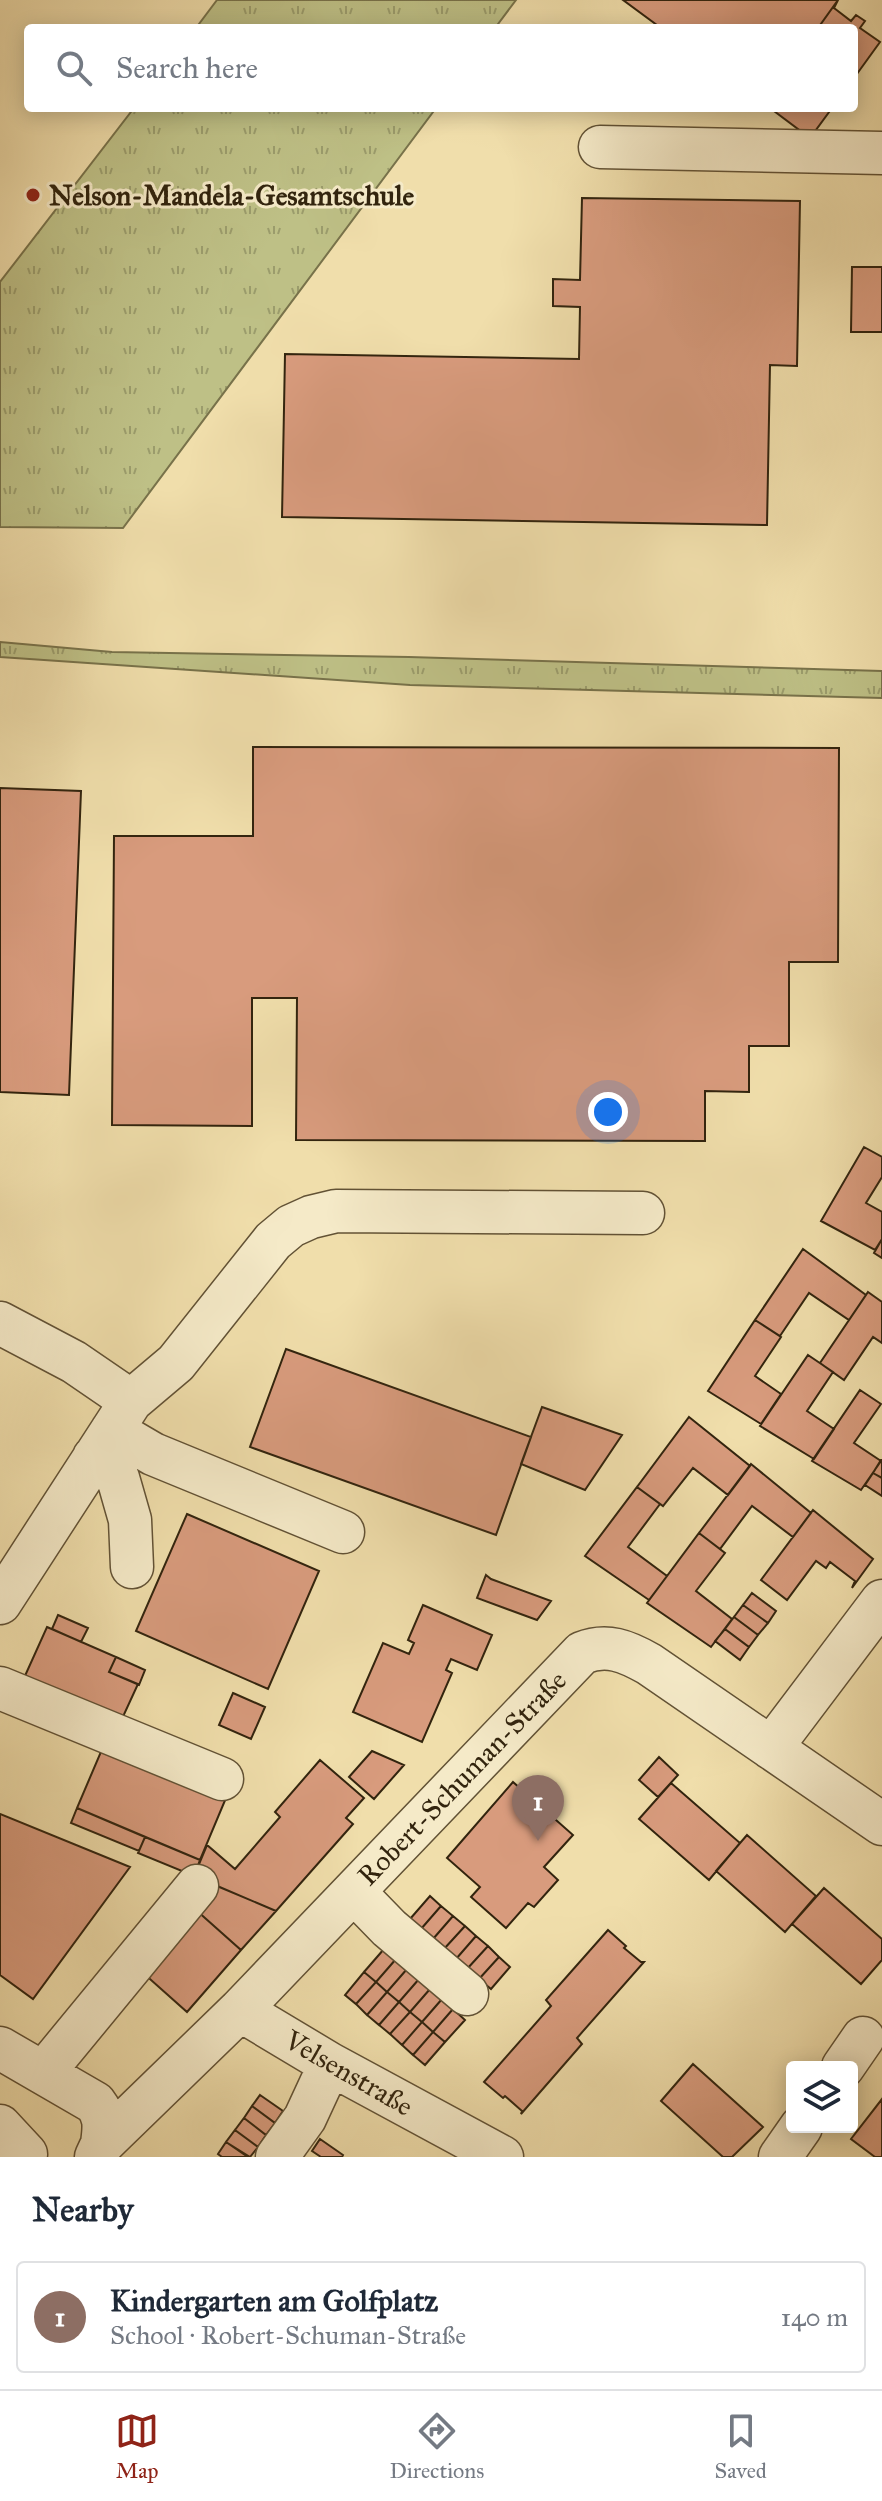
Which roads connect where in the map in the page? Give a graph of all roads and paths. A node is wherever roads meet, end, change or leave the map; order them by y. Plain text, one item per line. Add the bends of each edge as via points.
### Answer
1 (600, 147) dead end
2 (882, 153) edge
3 (643, 1213) dead end
4 (0, 1323) edge
5 (113, 1429) junction
6 (343, 1532) dead end
7 (132, 1567) dead end
8 (3, 1591) edge
9 (882, 1601) edge
10 (0, 1688) edge
11 (771, 1748) junction
12 (222, 1779) dead end
13 (882, 1824) edge
14 (197, 1886) dead end
15 (354, 1892) junction
16 (467, 1994) dead end
17 (240, 2010) junction
18 (0, 2048) edge
19 (330, 2064) junction
20 (44, 2072) junction
21 (797, 2133) edge
22 (99, 2151) edge
23 (277, 2157) edge
24 (502, 2157) edge
25 (780, 2157) edge

1 - 2 street
3 - 5 street via 336,1211 311,1217 273,1241 176,1363
4 - 5 street via 74,1362
5 - 6 street via 153,1454
5 - 7 street via 118,1478 130,1520
5 - 8 street
9 - 11 street
10 - 12 street
11 - 13 street, Robert-Schuman-Straße
11 - 15 street, Robert-Schuman-Straße via 649,1664 624,1651 595,1648 582,1653
14 - 20 street
15 - 16 street
15 - 17 street, Robert-Schuman-Straße
17 - 19 street, Velsenstraße
17 - 22 street, Robert-Schuman-Straße
18 - 20 street
19 - 23 street via 305,2118
19 - 24 street, Velsenstraße
20 - 22 street via 102,2112
21 - 25 street

